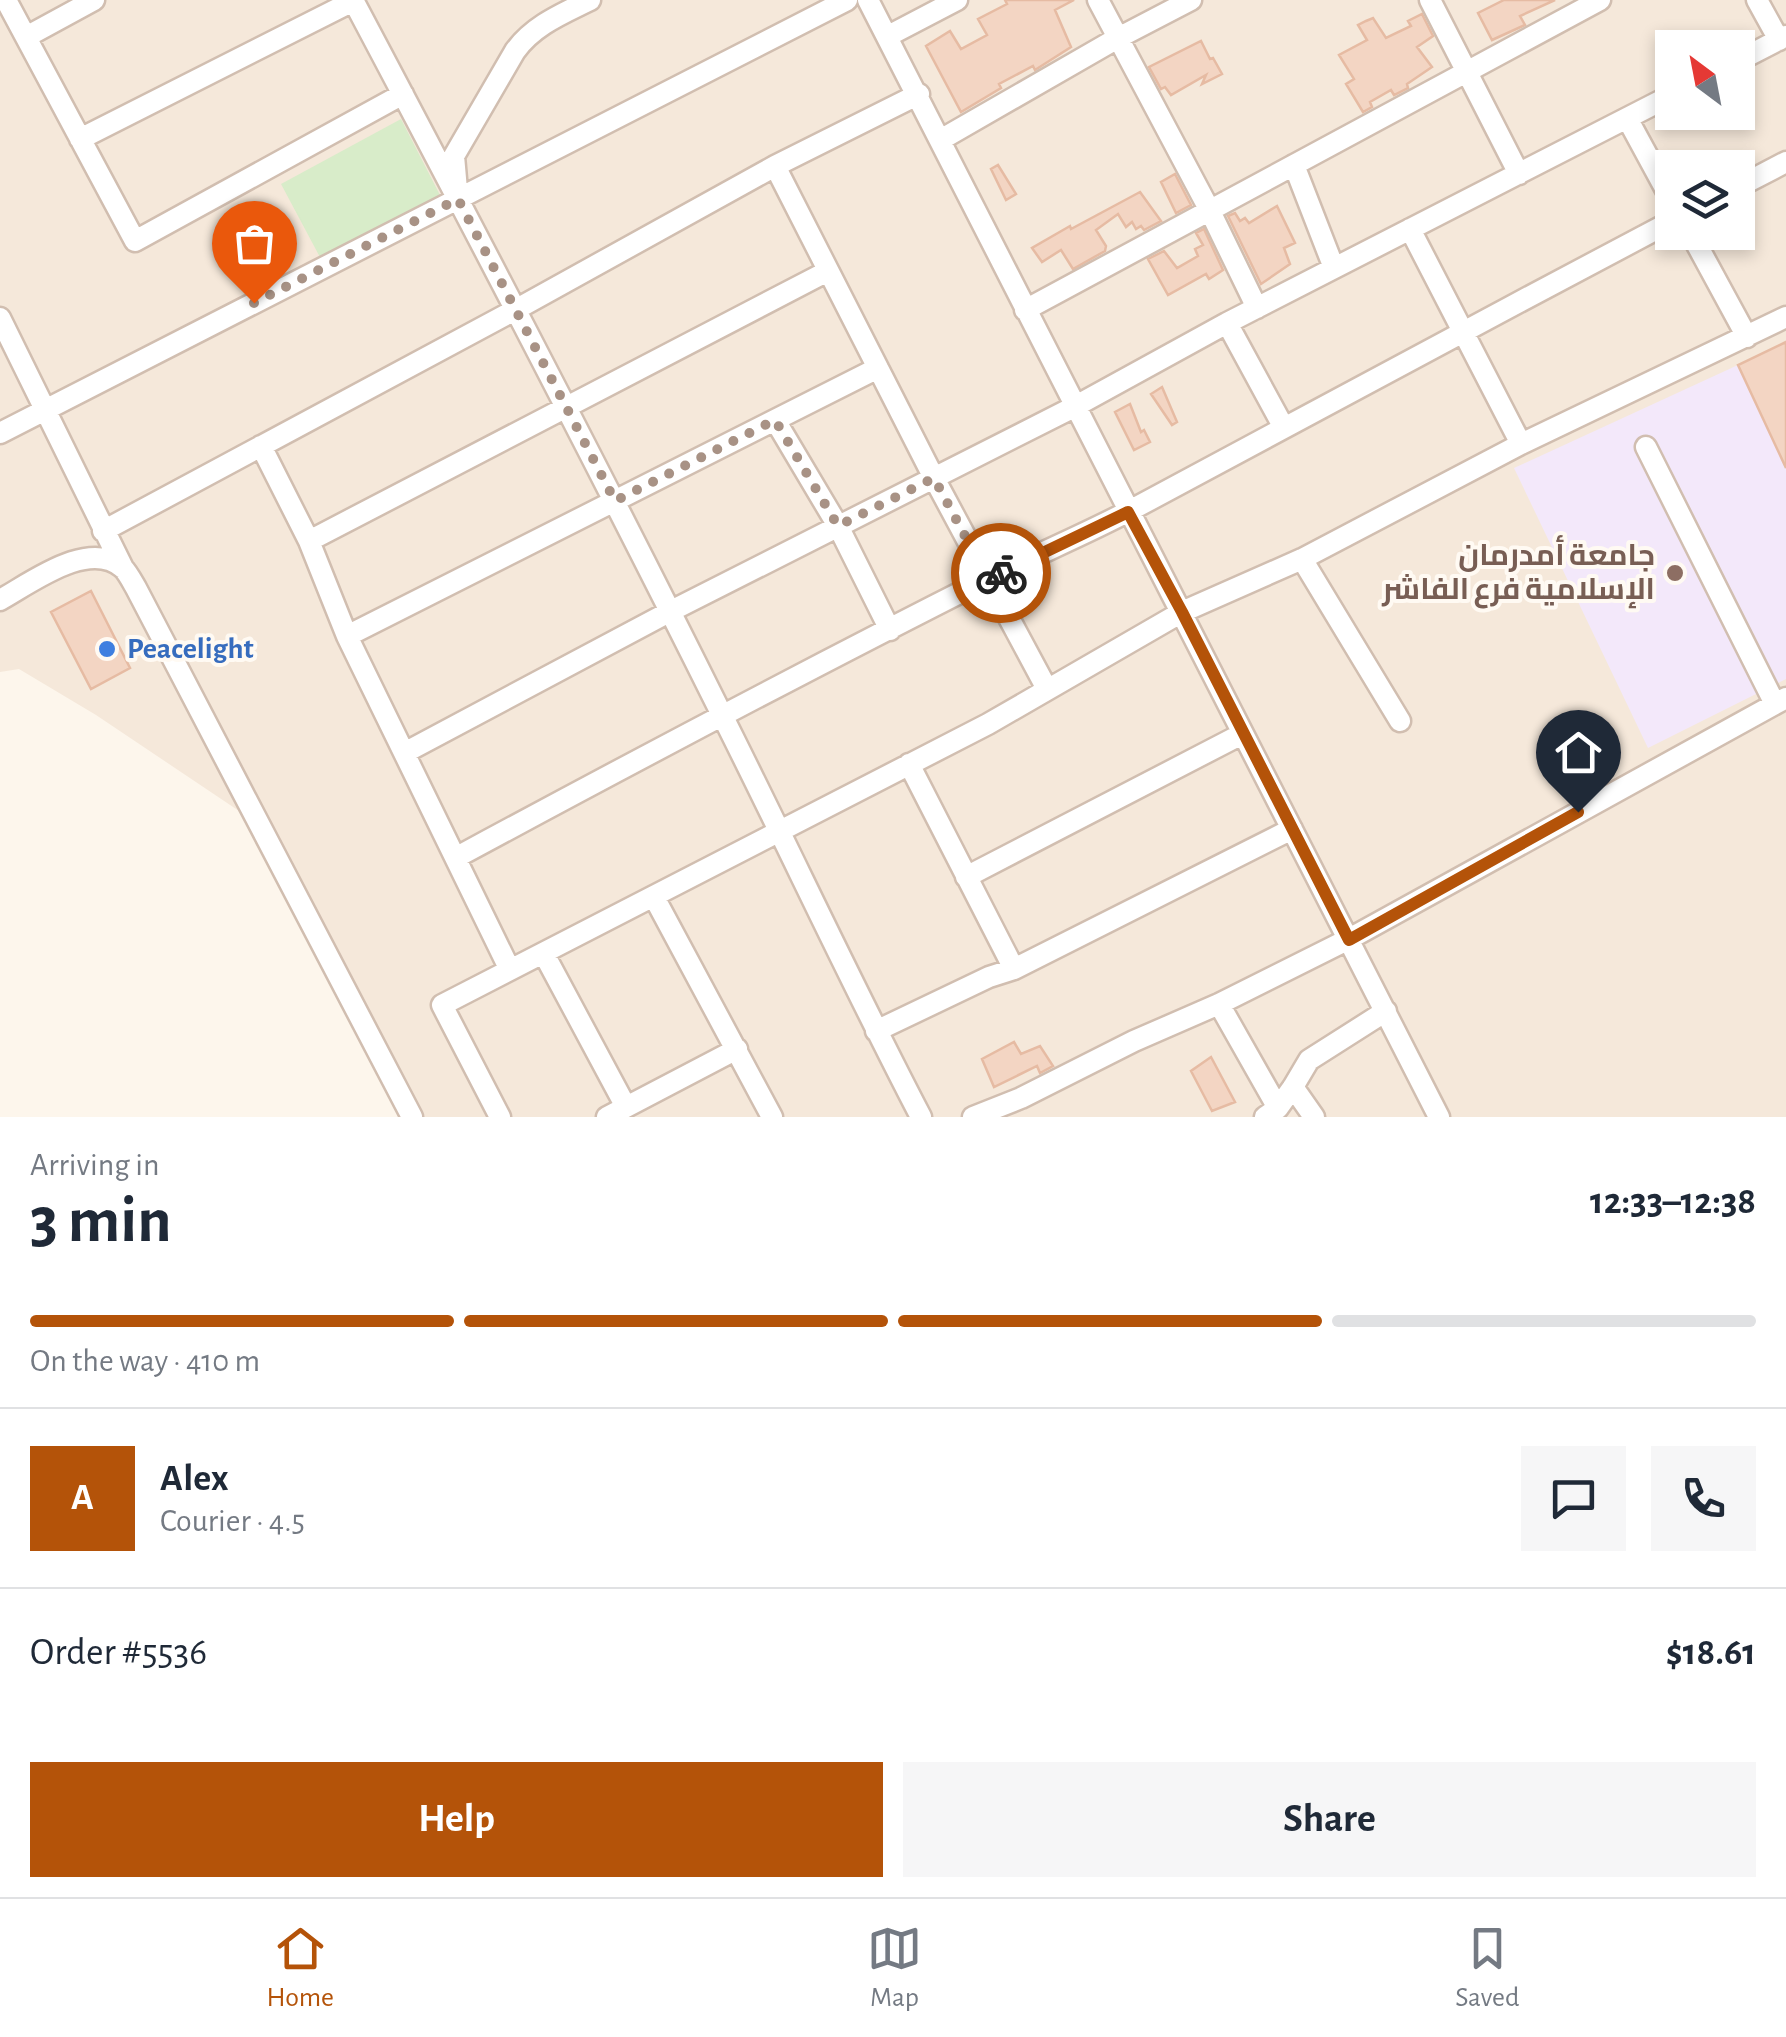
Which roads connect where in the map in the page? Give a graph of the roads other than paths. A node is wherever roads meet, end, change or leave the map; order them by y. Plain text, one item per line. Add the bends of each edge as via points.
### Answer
1 (6, 0) edge
2 (94, 0) edge
3 (353, 0) edge
4 (590, 0) edge
5 (846, 0) edge
6 (868, 0) edge
7 (957, 0) edge
8 (1098, 0) edge
9 (1191, 0) edge
10 (1430, 0) edge
11 (1600, 0) edge
12 (1757, 0) edge
13 (888, 36) junction
14 (26, 37) junction
15 (1783, 38) edge
16 (1116, 39) junction
17 (1755, 52) edge
18 (1466, 72) junction
19 (403, 94) junction
20 (918, 94) junction
21 (1655, 104) edge
22 (1626, 118) junction
23 (80, 140) junction
24 (942, 140) junction
25 (1786, 162) edge
26 (1294, 165) junction
27 (774, 166) junction
28 (1655, 170) edge
29 (1519, 174) junction
30 (1755, 178) edge
31 (458, 199) junction
32 (1208, 208) junction
33 (1410, 230) junction
34 (1655, 230) edge
35 (1700, 250) edge
36 (1334, 268) junction
37 (828, 271) junction
38 (1256, 308) junction
39 (515, 310) junction
40 (1025, 310) junction
41 (0, 318) edge
42 (1786, 318) edge
43 (1227, 324) junction
44 (1462, 332) junction
45 (1747, 336) junction
46 (878, 368) junction
47 (566, 407) junction
48 (1074, 407) junction
49 (46, 411) junction
50 (775, 420) junction
51 (1283, 426) junction
52 (0, 434) edge
53 (1521, 444) junction
54 (260, 446) junction
55 (1646, 448) dead end
56 (934, 478) junction
57 (615, 501) junction
58 (1128, 512) junction
59 (838, 526) junction
60 (103, 531) junction
61 (309, 541) junction
62 (1302, 559) junction
63 (123, 568) junction
64 (988, 579) junction
65 (0, 600) edge
66 (670, 612) junction
67 (1182, 612) junction
68 (890, 630) junction
69 (347, 636) junction
70 (1047, 689) junction
71 (1780, 701) edge
72 (722, 714) junction
73 (1400, 722) dead end
74 (1242, 734) junction
75 (406, 752) junction
76 (909, 764) junction
77 (1292, 829) junction
78 (778, 834) junction
79 (457, 857) junction
80 (966, 877) junction
81 (654, 897) junction
82 (1349, 940) junction
83 (544, 954) junction
84 (1014, 969) junction
85 (510, 970) junction
86 (1219, 1004) junction
87 (1386, 1010) junction
88 (876, 1030) junction
89 (736, 1050) junction
90 (1294, 1087) junction
91 (616, 1112) edge
92 (1271, 1112) edge
93 (412, 1117) edge
94 (500, 1117) edge
95 (772, 1117) edge
96 (921, 1117) edge
97 (973, 1117) edge
98 (1314, 1117) edge
99 (1438, 1117) edge

1 - 14 street
2 - 14 street
3 - 19 street
3 - 23 street
4 - 31 street via 541,25 515,51 454,156
5 - 31 street
6 - 13 street
7 - 13 street
8 - 16 street
9 - 16 street
10 - 18 street
11 - 18 street
12 - 15 street
13 - 20 street
14 - 23 street
15 - 17 street
16 - 24 street
16 - 32 street
18 - 26 street
18 - 29 street
19 - 23 street via 135,241
19 - 31 street
20 - 24 street
20 - 27 street
21 - 22 street
22 - 28 street
22 - 29 street
24 - 40 street
25 - 30 street
26 - 32 street
26 - 36 street
27 - 37 street
27 - 39 street
29 - 33 street
31 - 39 street
31 - 49 street
32 - 38 street
32 - 40 street
33 - 36 street
33 - 44 street
34 - 44 street
35 - 45 street
36 - 38 street
37 - 46 street
37 - 47 street
38 - 43 street
39 - 47 street
39 - 54 street
40 - 48 street
41 - 49 street
42 - 45 street
43 - 48 street
43 - 51 street
44 - 51 street
44 - 53 street
45 - 53 street
46 - 50 street
46 - 56 street
47 - 57 street
47 - 61 street
48 - 56 street
48 - 58 street
49 - 52 street
49 - 60 street
50 - 57 street
50 - 59 street
51 - 58 street
53 - 62 street
54 - 60 street
54 - 61 street
55 - 71 street
56 - 59 street
56 - 64 street
57 - 66 street
57 - 69 street
58 - 64 street
58 - 67 street
59 - 66 street
59 - 68 street
60 - 63 street
61 - 69 street
62 - 67 street
62 - 73 street
63 - 65 street via 82,558
63 - 93 street
64 - 68 street
64 - 70 street
66 - 72 street
66 - 75 street
67 - 70 street
67 - 74 street
68 - 72 street
69 - 75 street
70 - 76 street
71 - 82 street
72 - 78 street
72 - 79 street
74 - 77 street
74 - 80 street
75 - 79 street
76 - 78 street
76 - 80 street
77 - 82 street
77 - 84 street
78 - 81 street
78 - 88 street
79 - 85 street
80 - 84 street
81 - 83 street
81 - 89 street
82 - 86 street
82 - 87 street
83 - 85 street
83 - 91 street
84 - 88 street
85 - 94 street via 442,1006
86 - 92 street
86 - 97 street
87 - 90 street via 1309,1060
87 - 99 street
88 - 96 street
89 - 91 street
89 - 95 street
90 - 92 street
90 - 98 street

